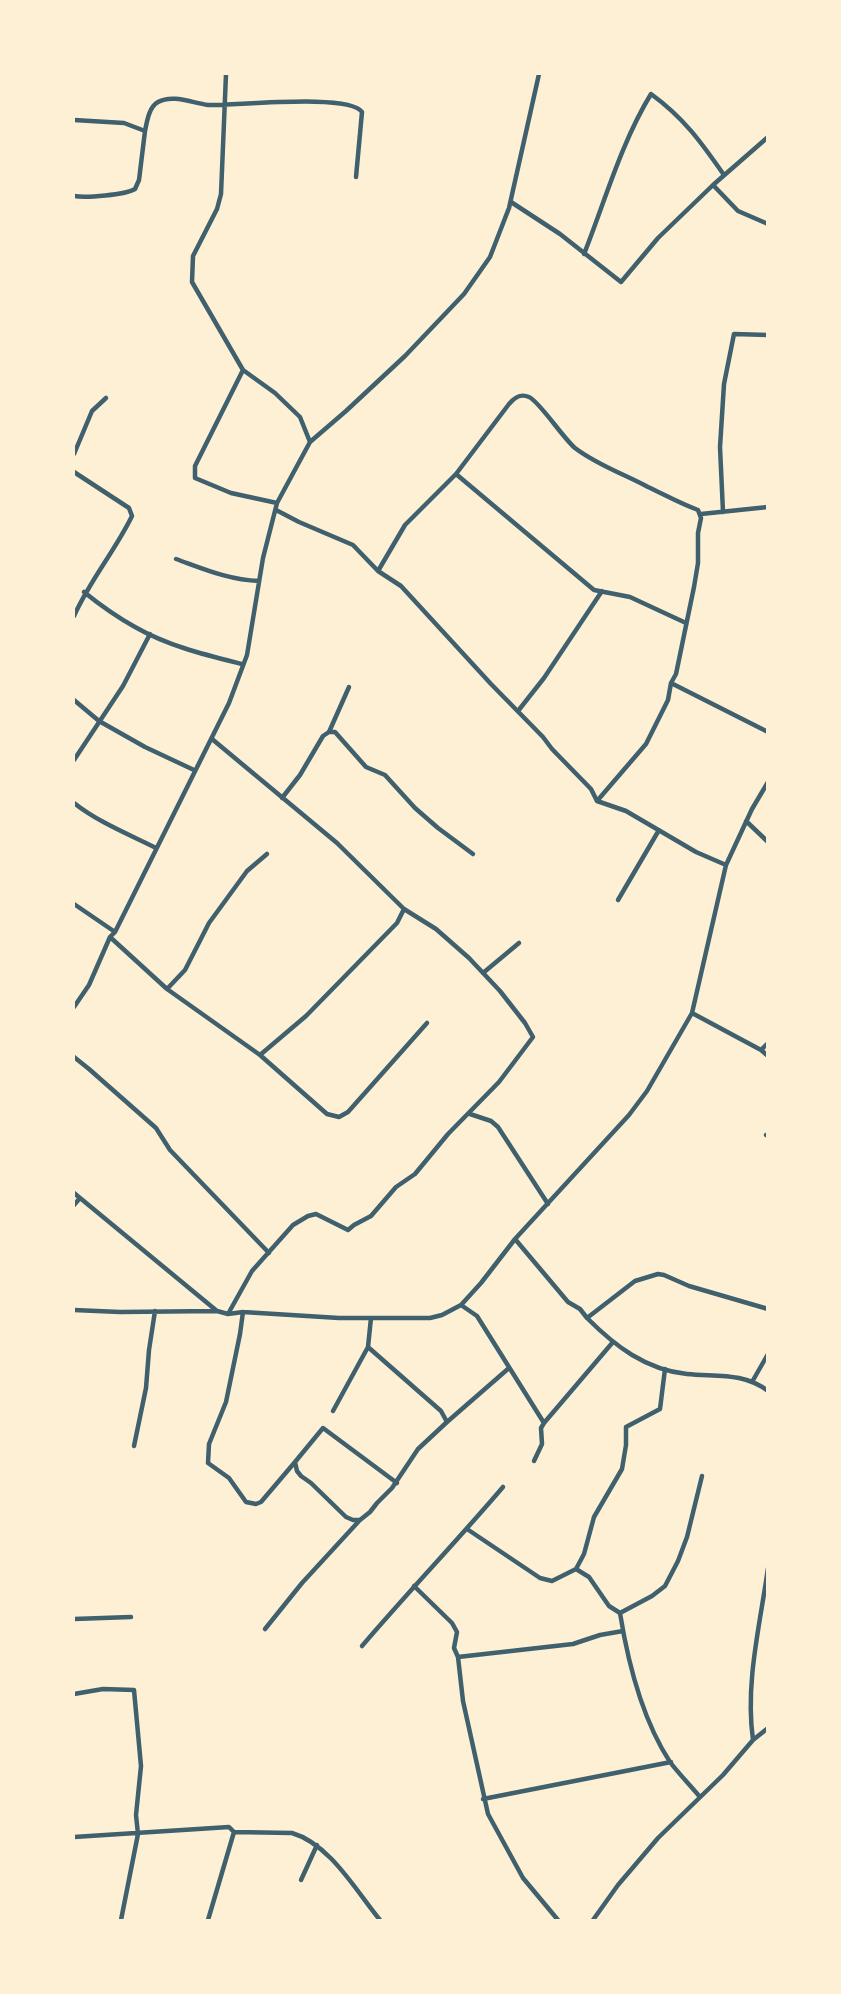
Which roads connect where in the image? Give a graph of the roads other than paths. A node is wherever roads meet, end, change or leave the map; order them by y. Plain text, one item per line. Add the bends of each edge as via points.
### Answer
1 (226, 74) edge
2 (539, 74) edge
3 (225, 104) junction
4 (74, 120) edge
5 (145, 131) junction
6 (768, 137) edge
7 (724, 175) junction
8 (356, 177) dead end
9 (713, 185) junction
10 (74, 196) edge
11 (511, 202) junction
12 (768, 224) edge
13 (584, 254) junction
14 (768, 335) edge
15 (243, 370) junction
16 (106, 398) dead end
17 (310, 441) junction
18 (74, 454) edge
19 (74, 472) edge
20 (456, 474) junction
21 (277, 503) junction
22 (768, 507) edge
23 (276, 510) junction
24 (723, 512) junction
25 (701, 514) junction
26 (176, 559) dead end
27 (378, 571) junction
28 (259, 581) junction
29 (602, 591) junction
30 (84, 592) junction
31 (74, 616) edge
32 (686, 623) junction
33 (150, 634) junction
34 (242, 664) junction
35 (671, 683) junction
36 (349, 687) dead end
37 (74, 700) edge
38 (518, 711) junction
39 (99, 721) junction
40 (329, 732) junction
41 (768, 732) edge
42 (212, 739) junction
43 (74, 760) edge
44 (194, 770) junction
45 (768, 782) edge
46 (282, 798) junction
47 (597, 801) junction
48 (74, 802) edge
49 (746, 821) junction
50 (659, 830) junction
51 (768, 842) edge
52 (156, 848) junction
53 (267, 854) dead end
54 (473, 854) dead end
55 (726, 865) junction
56 (618, 900) dead end
57 (74, 904) edge
58 (404, 909) junction
59 (115, 932) junction
60 (110, 937) junction
61 (519, 943) dead end
62 (483, 973) junction
63 (167, 989) junction
64 (74, 1006) edge
65 (692, 1013) junction
66 (427, 1023) dead end
67 (768, 1043) edge
68 (761, 1050) junction
69 (260, 1055) junction
70 (768, 1056) edge
71 (74, 1057) edge
72 (470, 1114) junction
73 (74, 1193) edge
74 (80, 1198) junction
75 (548, 1204) junction
76 (74, 1205) edge
77 (515, 1239) junction
78 (269, 1253) junction
79 (461, 1305) junction
80 (74, 1310) edge
81 (768, 1310) edge
82 (155, 1311) junction
83 (217, 1311) junction
84 (243, 1312) junction
85 (228, 1314) junction
86 (371, 1318) junction
87 (587, 1318) junction
88 (613, 1342) junction
89 (368, 1347) junction
90 (768, 1354) edge
91 (509, 1368) junction
92 (665, 1369) junction
93 (752, 1382) junction
94 (768, 1391) edge
95 (333, 1411) dead end
96 (447, 1422) junction
97 (544, 1423) junction
98 (134, 1446) dead end
99 (534, 1461) dead end
100 (295, 1462) junction
101 (702, 1476) dead end
102 (397, 1483) junction
103 (503, 1487) dead end
104 (360, 1520) junction
105 (467, 1529) junction
106 (768, 1568) edge
107 (576, 1569) junction
108 (414, 1586) junction
109 (620, 1613) junction
110 (131, 1617) dead end
111 (74, 1619) edge
112 (265, 1629) dead end
113 (623, 1631) junction
114 (362, 1646) dead end
115 (458, 1657) junction
116 (74, 1694) edge
117 (768, 1728) edge
118 (753, 1740) junction
119 (671, 1762) junction
120 (700, 1797) junction
121 (483, 1799) junction
122 (234, 1832) junction
123 (138, 1834) junction
124 (74, 1837) edge
125 (317, 1845) junction
126 (301, 1880) dead end
127 (122, 1920) edge
128 (208, 1920) edge
129 (380, 1920) edge
130 (558, 1920) edge
131 (593, 1920) edge

1 - 3 street
2 - 11 street
3 - 5 street via 175,99 155,103
3 - 8 street via 318,102 359,107 362,122
3 - 15 street via 221,194 193,256 192,282
4 - 5 street via 124,123
5 - 10 street via 135,189 118,195
6 - 7 street
7 - 9 street
7 - 13 street via 696,134 651,94 617,166
9 - 12 street via 738,211
9 - 13 street via 658,238 621,282
11 - 13 street
11 - 17 street via 490,257 464,294 405,356
14 - 24 street via 734,334 724,384 720,447
15 - 17 street via 300,417
15 - 21 street via 195,466 195,478 231,493
16 - 18 street via 92,411
17 - 21 street
19 - 30 street via 129,508 132,516
20 - 25 street via 514,399 528,397 574,447 596,462
20 - 27 street via 405,525
20 - 29 street via 594,590
21 - 23 street
22 - 24 street
23 - 27 street via 353,545
23 - 28 street
24 - 25 street
25 - 32 street via 698,563
26 - 28 street via 238,580
27 - 38 street via 414,599
28 - 34 street via 247,655
29 - 32 street via 630,597
29 - 38 street
30 - 31 street
30 - 33 street
32 - 35 street
33 - 34 street
33 - 39 street via 128,678
34 - 42 street
35 - 41 street
35 - 47 street via 668,700 646,744
36 - 40 street
37 - 39 street
38 - 47 street via 591,789
39 - 43 street
39 - 44 street
40 - 46 street
40 - 54 street via 334,732 366,767 386,775 415,808
42 - 44 street
42 - 46 street
44 - 52 street
45 - 49 street
46 - 58 street via 337,843
47 - 50 street via 626,811
48 - 52 street
49 - 51 street
49 - 55 street
50 - 55 street
50 - 56 street
52 - 59 street
53 - 63 street via 247,871 209,923 185,970
55 - 65 street
57 - 59 street
58 - 62 street via 436,929
58 - 69 street via 397,924 306,1016
59 - 60 street
60 - 63 street
60 - 64 street via 89,985
61 - 62 street
62 - 72 street via 533,1037
63 - 69 street
65 - 68 street
65 - 75 street via 629,1115
66 - 69 street via 348,1112 339,1117 327,1114
67 - 68 street
68 - 70 street
71 - 78 street via 156,1128 170,1150
72 - 75 street via 498,1127
72 - 78 street via 371,1216 348,1230 316,1214 308,1216 293,1225
73 - 74 street
74 - 76 street
74 - 83 street
75 - 77 street
77 - 79 street
77 - 87 street via 568,1302
78 - 85 street via 252,1271
79 - 86 street via 430,1318
79 - 91 street via 477,1316
80 - 82 street
81 - 87 street via 657,1274 635,1281
82 - 83 street
82 - 98 street
83 - 85 street
84 - 85 street
84 - 86 street
84 - 100 street via 226,1402 209,1444 208,1463 229,1478 246,1502 256,1504
86 - 89 street
87 - 88 street
88 - 92 street via 627,1354
88 - 97 street
89 - 95 street
89 - 96 street via 441,1411
90 - 93 street
91 - 96 street
91 - 97 street
92 - 93 street via 741,1377
92 - 107 street via 660,1409 626,1427 621,1469 594,1517
93 - 94 street
96 - 102 street via 418,1449
97 - 99 street via 542,1444
100 - 102 street via 323,1428
100 - 104 street via 301,1476 346,1517
101 - 109 street via 687,1537 665,1586
102 - 104 street
103 - 105 street
104 - 112 street
105 - 107 street via 540,1578 552,1581
105 - 108 street
106 - 118 street via 753,1655
107 - 109 street via 589,1577 609,1606
108 - 114 street
108 - 115 street via 452,1623 457,1632 454,1648
109 - 113 street
110 - 111 street
113 - 115 street via 573,1644
113 - 119 street via 645,1709
115 - 121 street
116 - 123 street via 103,1689 134,1690 141,1766
117 - 118 street
118 - 120 street
119 - 120 street
119 - 121 street
120 - 131 street via 632,1867
121 - 130 street via 523,1878
122 - 123 street via 229,1827
122 - 125 street via 292,1833
122 - 128 street
123 - 124 street
123 - 127 street
125 - 126 street
125 - 129 street

